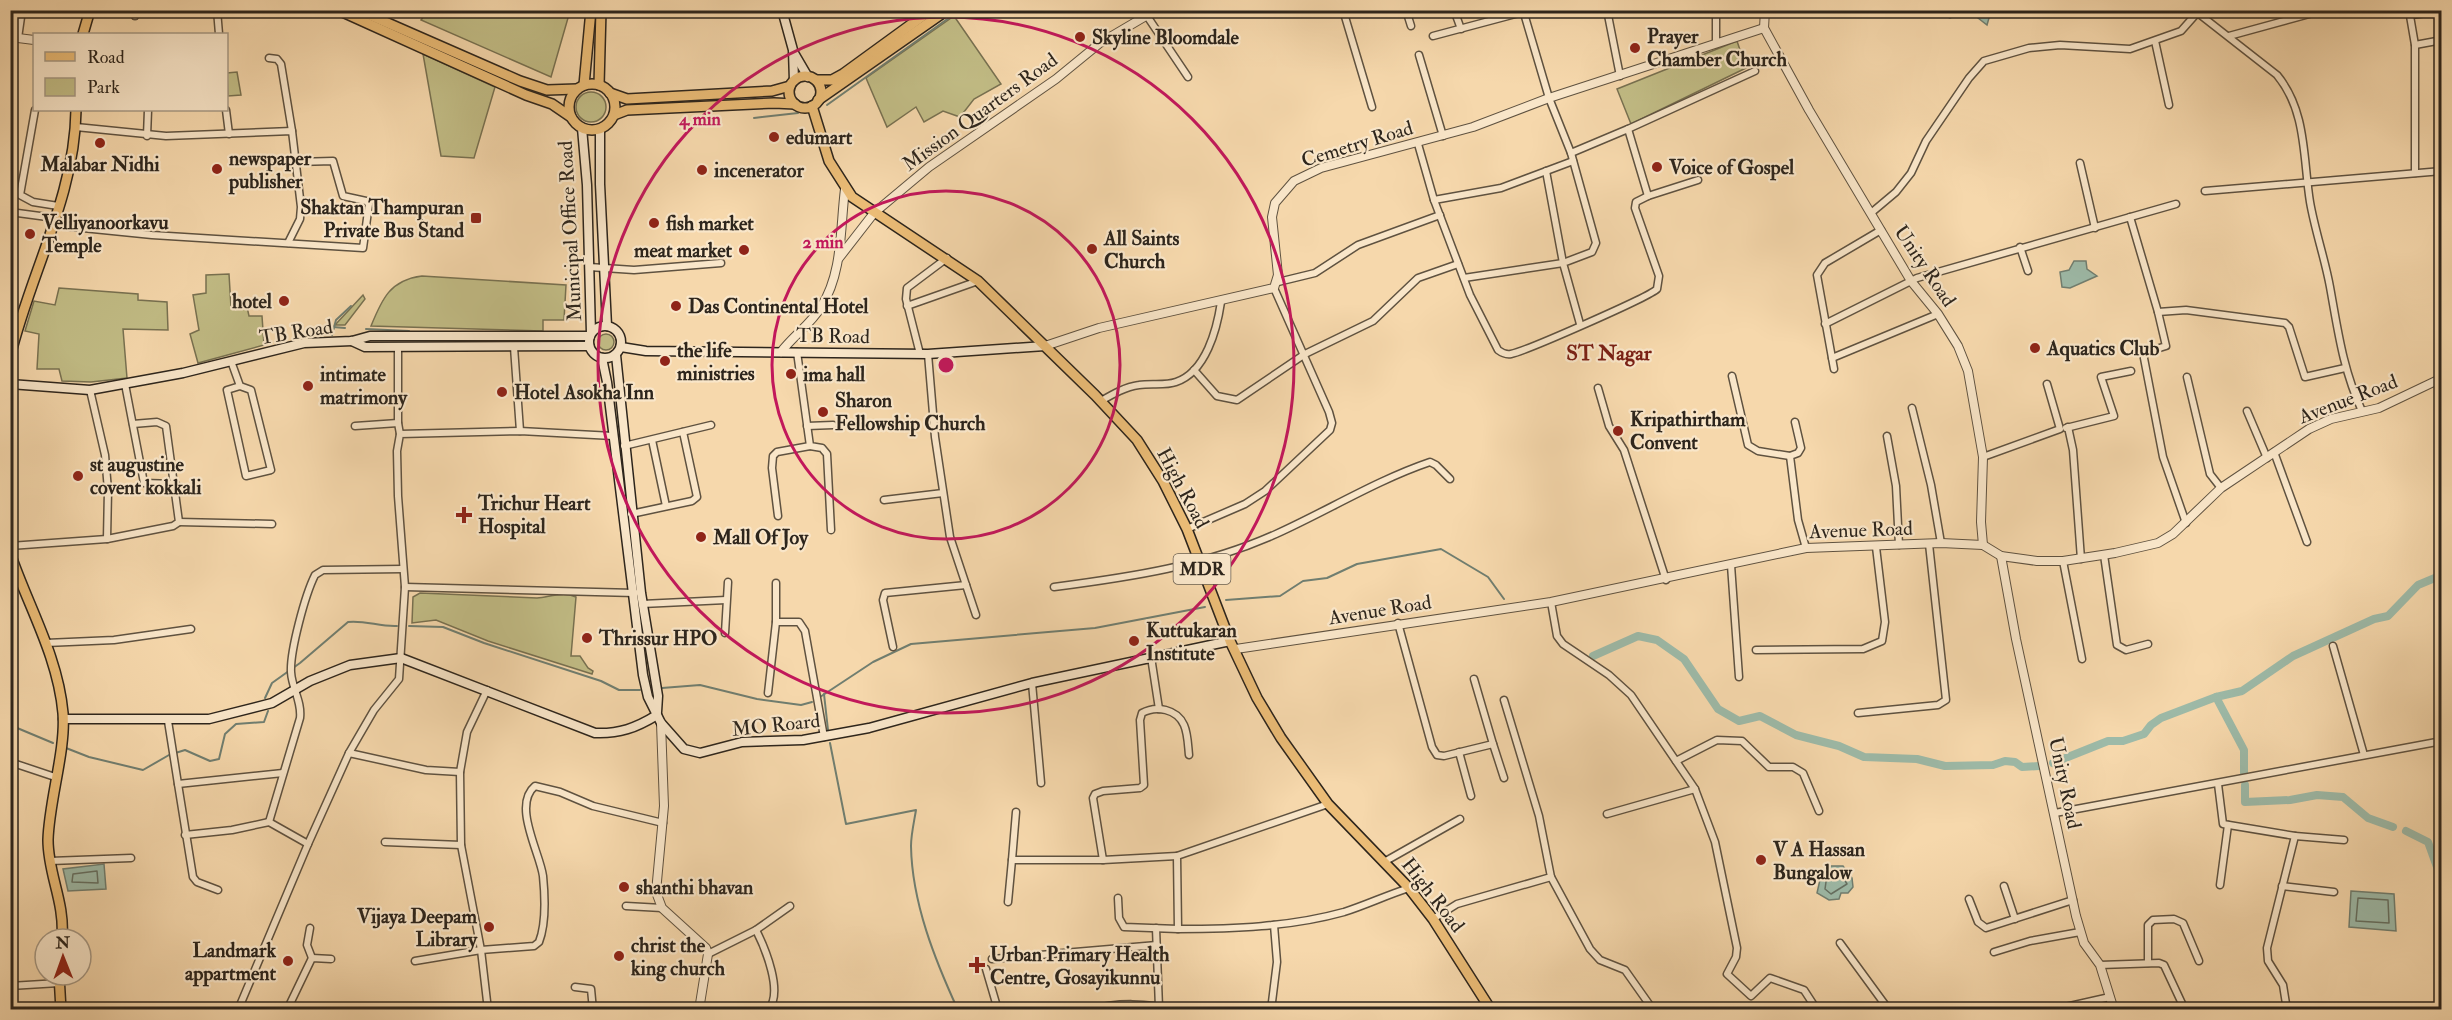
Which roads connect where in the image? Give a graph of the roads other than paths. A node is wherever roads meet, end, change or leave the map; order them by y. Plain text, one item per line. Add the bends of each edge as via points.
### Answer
1 (22, 10) edge
2 (90, 10) edge
3 (217, 10) edge
4 (338, 10) edge
5 (358, 10) edge
6 (591, 10) edge
7 (602, 10) edge
8 (782, 10) edge
9 (931, 10) edge
10 (946, 10) edge
11 (1156, 10) edge
12 (1343, 10) edge
13 (1406, 10) edge
14 (1454, 10) edge
15 (1607, 10) edge
16 (1716, 10) edge
17 (1765, 10) edge
18 (2324, 10) edge
19 (1523, 11) edge
20 (2196, 11) edge
21 (2442, 11) edge
22 (2410, 13) edge
23 (1147, 16) junction
24 (1411, 26) dead end
25 (1764, 28) junction
26 (1461, 29) junction
27 (83, 33) edge
28 (219, 33) edge
29 (1433, 36) dead end
30 (2229, 36) junction
31 (14, 37) edge
32 (33, 40) edge
33 (2442, 40) edge
34 (2155, 41) junction
35 (1716, 44) junction
36 (2415, 45) junction
37 (793, 50) junction
38 (1419, 56) dead end
39 (269, 58) dead end
40 (1755, 71) dead end
41 (1620, 75) junction
42 (1188, 77) dead end
43 (812, 79) junction
44 (792, 83) junction
45 (599, 85) junction
46 (581, 87) junction
47 (610, 93) junction
48 (1549, 98) junction
49 (815, 103) junction
50 (795, 104) junction
51 (2169, 105) dead end
52 (1372, 107) dead end
53 (36, 111) edge
54 (76, 111) edge
55 (148, 111) edge
56 (226, 111) edge
57 (614, 115) junction
58 (571, 117) junction
59 (76, 126) junction
60 (582, 128) junction
61 (600, 129) junction
62 (1628, 129) junction
63 (292, 131) junction
64 (229, 134) junction
65 (147, 136) junction
66 (1443, 136) junction
67 (1418, 144) junction
68 (1571, 153) junction
69 (1573, 161) junction
70 (296, 162) junction
71 (2080, 163) dead end
72 (1546, 171) junction
73 (2442, 171) edge
74 (2415, 172) junction
75 (1698, 180) dead end
76 (2306, 181) junction
77 (845, 189) junction
78 (2205, 191) dead end
79 (1648, 196) junction
80 (1434, 200) junction
81 (2176, 204) dead end
82 (58, 206) junction
83 (10, 212) edge
84 (874, 213) junction
85 (1872, 213) junction
86 (1440, 215) junction
87 (2130, 218) junction
88 (54, 221) junction
89 (2095, 228) junction
90 (1881, 230) junction
91 (288, 243) junction
92 (2020, 247) junction
93 (839, 258) junction
94 (947, 258) junction
95 (721, 263) dead end
96 (1563, 263) junction
97 (1458, 264) junction
98 (589, 267) junction
99 (603, 267) junction
100 (2028, 271) dead end
101 (1464, 278) junction
102 (978, 281) junction
103 (1911, 281) junction
104 (1276, 285) junction
105 (1221, 302) junction
106 (907, 306) junction
107 (2158, 312) junction
108 (1938, 315) junction
109 (1580, 324) junction
110 (1824, 324) junction
111 (607, 326) junction
112 (591, 335) junction
113 (352, 341) junction
114 (589, 346) junction
115 (1045, 346) junction
116 (398, 347) junction
117 (514, 347) junction
118 (621, 347) junction
119 (781, 352) junction
120 (797, 352) junction
121 (924, 354) junction
122 (1305, 354) junction
123 (616, 355) junction
124 (10, 357) edge
125 (602, 358) junction
126 (1832, 358) junction
127 (231, 361) junction
128 (2345, 368) junction
129 (1834, 369) dead end
130 (1194, 370) junction
131 (2131, 371) dead end
132 (1732, 376) dead end
133 (2187, 378) dead end
134 (2442, 378) edge
135 (10, 384) edge
136 (125, 384) junction
137 (2047, 384) dead end
138 (240, 386) junction
139 (1598, 388) dead end
140 (90, 390) junction
141 (1101, 401) junction
142 (1912, 408) dead end
143 (2247, 411) dead end
144 (2362, 411) junction
145 (1795, 422) dead end
146 (398, 423) junction
147 (133, 424) junction
148 (711, 425) dead end
149 (833, 425) dead end
150 (355, 426) dead end
151 (807, 426) junction
152 (2068, 427) junction
153 (2060, 429) junction
154 (520, 432) junction
155 (683, 432) junction
156 (400, 434) junction
157 (613, 436) junction
158 (1887, 436) dead end
159 (652, 440) junction
160 (810, 446) junction
161 (624, 447) junction
162 (2274, 452) junction
163 (1790, 456) junction
164 (1983, 458) junction
165 (2267, 458) junction
166 (1450, 479) dead end
167 (176, 484) junction
168 (2221, 488) junction
169 (944, 493) junction
170 (884, 500) dead end
171 (666, 506) junction
172 (631, 514) junction
173 (778, 516) dead end
174 (179, 522) junction
175 (2186, 523) junction
176 (272, 524) dead end
177 (1187, 529) junction
178 (831, 530) dead end
179 (107, 539) junction
180 (2307, 542) dead end
181 (1929, 543) junction
182 (1941, 543) junction
183 (1899, 545) junction
184 (1983, 545) junction
185 (10, 546) edge
186 (1876, 547) junction
187 (1806, 548) junction
188 (10, 553) edge
189 (2103, 555) junction
190 (2001, 556) junction
191 (2081, 559) junction
192 (2063, 561) junction
193 (1200, 563) junction
194 (1731, 566) junction
195 (403, 569) junction
196 (1666, 580) junction
197 (728, 582) dead end
198 (776, 583) dead end
199 (966, 585) junction
200 (405, 587) junction
201 (1054, 587) dead end
202 (636, 593) junction
203 (726, 600) junction
204 (1551, 602) junction
205 (642, 604) junction
206 (976, 615) dead end
207 (776, 622) junction
208 (1398, 623) junction
209 (190, 629) dead end
210 (725, 633) dead end
211 (46, 643) junction
212 (2148, 644) dead end
213 (1233, 645) junction
214 (2334, 646) dead end
215 (893, 647) dead end
216 (1756, 650) dead end
217 (1151, 657) junction
218 (401, 658) junction
219 (2082, 659) dead end
220 (1739, 677) dead end
221 (1474, 679) dead end
222 (1032, 683) junction
223 (295, 690) junction
224 (487, 690) junction
225 (768, 693) dead end
226 (1504, 700) dead end
227 (1159, 709) junction
228 (1858, 713) dead end
229 (63, 719) junction
230 (659, 719) junction
231 (168, 721) junction
232 (824, 737) junction
233 (2442, 741) edge
234 (1493, 744) junction
235 (1459, 752) junction
236 (349, 753) junction
237 (1189, 755) dead end
238 (2364, 755) junction
239 (1676, 761) junction
240 (10, 762) edge
241 (460, 772) junction
242 (284, 773) junction
243 (55, 777) junction
244 (1504, 778) dead end
245 (1041, 783) dead end
246 (178, 784) junction
247 (2218, 784) junction
248 (1695, 789) junction
249 (1471, 796) dead end
250 (1328, 804) junction
251 (1819, 811) dead end
252 (1016, 812) dead end
253 (2055, 813) junction
254 (1607, 814) dead end
255 (1460, 819) dead end
256 (269, 822) junction
257 (663, 823) junction
258 (2228, 825) junction
259 (185, 835) junction
260 (2295, 836) junction
261 (2344, 840) dead end
262 (385, 842) dead end
263 (308, 844) junction
264 (461, 845) junction
265 (1177, 856) junction
266 (131, 858) dead end
267 (1012, 860) junction
268 (1103, 860) junction
269 (50, 861) junction
270 (1384, 862) junction
271 (1551, 877) junction
272 (2220, 885) dead end
273 (2004, 886) dead end
274 (2282, 886) junction
275 (1409, 888) junction
276 (218, 890) dead end
277 (2334, 892) dead end
278 (1118, 898) dead end
279 (1969, 899) dead end
280 (2073, 900) junction
281 (1008, 902) dead end
282 (626, 906) dead end
283 (790, 906) dead end
284 (662, 908) junction
285 (1433, 919) junction
286 (2015, 920) junction
287 (1274, 925) junction
288 (62, 927) edge
289 (309, 928) dead end
290 (1156, 928) junction
291 (1178, 929) junction
292 (756, 930) junction
293 (2080, 932) junction
294 (1840, 943) dead end
295 (1157, 945) junction
296 (481, 950) junction
297 (1994, 952) dead end
298 (708, 954) junction
299 (312, 958) junction
300 (331, 959) dead end
301 (992, 959) dead end
302 (415, 961) dead end
303 (2199, 961) dead end
304 (2148, 963) junction
305 (2100, 965) junction
306 (986, 969) dead end
307 (33, 983) edge
308 (10, 986) edge
309 (60, 987) edge
310 (575, 987) dead end
311 (2110, 997) junction
312 (1159, 1008) edge
313 (61, 1010) edge
314 (238, 1010) edge
315 (287, 1010) edge
316 (488, 1010) edge
317 (592, 1010) edge
318 (699, 1010) edge
319 (768, 1010) edge
320 (998, 1010) edge
321 (1090, 1010) edge
322 (1174, 1010) edge
323 (1271, 1010) edge
324 (1491, 1010) edge
325 (1649, 1010) edge
326 (1817, 1010) edge
327 (1889, 1010) edge
328 (2052, 1010) edge
329 (2114, 1010) edge
330 (2185, 1010) edge
331 (2287, 1010) edge

1 - 31 street
2 - 27 main road
3 - 28 street
4 - 58 main road via 552,104
5 - 46 main road via 520,81 547,90
6 - 46 main road
7 - 45 main road
8 - 37 main road
9 - 43 main road via 843,74 832,80
10 - 49 main road
11 - 23 street, Mission Quarters Road
12 - 52 street
13 - 24 street
14 - 26 street
15 - 41 street
16 - 35 street
17 - 25 street
18 - 30 street
19 - 26 street
19 - 48 street
20 - 30 street
20 - 34 street via 2181,31
21 - 22 street
22 - 36 street
23 - 42 street
23 - 84 street, Mission Quarters Road via 1089,51 1056,80 929,167
25 - 35 street, Cemetry Road
25 - 85 street, Unity Road
26 - 29 street
30 - 76 street via 2286,86 2297,112
31 - 32 street
33 - 36 street
34 - 51 street
34 - 85 street via 2130,49 2060,45 2029,48 1984,61 1969,78 1901,186
35 - 41 street, Cemetry Road
36 - 74 street
37 - 43 main road
37 - 44 main road
38 - 66 street
39 - 63 street via 281,64
40 - 62 street
41 - 48 street, Cemetry Road
43 - 44 main road
43 - 49 main road via 821,92
44 - 47 main road via 772,91 627,99
44 - 50 main road via 790,96
45 - 46 main road
45 - 47 main road
46 - 58 main road via 569,102
47 - 57 main road
48 - 66 street, Cemetry Road
48 - 68 street
49 - 50 main road via 803,107
49 - 77 main road, High Road / MDR via 829,161
50 - 57 main road via 627,110
53 - 82 street via 20,195 33,202
54 - 59 main road
55 - 65 street
56 - 64 street
57 - 61 main road
58 - 60 main road
59 - 65 street
59 - 82 main road
60 - 61 main road
60 - 98 main road, Municipal Office Road
61 - 99 main road
62 - 68 street
62 - 79 street
63 - 64 street
63 - 70 street
64 - 65 street
66 - 67 street, Cemetry Road
67 - 80 street
67 - 104 street, Cemetry Road via 1321,168 1294,181 1275,203 1272,217
68 - 69 street
69 - 72 street
69 - 96 street via 1596,243 1592,252
70 - 91 street via 300,219
70 - 91 street via 333,161 343,196 369,204 366,245 360,249
71 - 89 street
72 - 80 street via 1501,188
72 - 96 street
73 - 74 street
74 - 76 street
75 - 79 street
76 - 78 street
76 - 128 street
77 - 84 main road, High Road / MDR
77 - 93 street
79 - 109 street via 1636,202 1635,208 1659,276 1657,289
80 - 86 street
81 - 87 street
82 - 88 main road
83 - 88 street
84 - 93 street, Mission Quarters Road
84 - 94 main road, High Road / MDR
85 - 90 street, Unity Road
86 - 97 street
86 - 104 street via 1358,245 1315,273
87 - 89 street
87 - 107 street
88 - 91 street via 152,236
88 - 124 main road
89 - 92 street
90 - 103 street, Unity Road
90 - 110 street via 1820,267 1817,285
92 - 100 street
92 - 103 street
93 - 119 street via 832,288 820,309
94 - 102 main road, High Road / MDR
94 - 106 street via 907,288
95 - 99 street via 634,270
96 - 101 street
96 - 109 street
97 - 101 street
97 - 122 street via 1418,278 1372,321
98 - 99 street
98 - 112 main road, Municipal Office Road
99 - 111 main road
101 - 109 street via 1477,312 1503,354
102 - 106 street
102 - 115 main road, High Road / MDR
103 - 108 street, Unity Road
103 - 110 street
104 - 105 street
104 - 122 street
105 - 115 street via 1099,328
105 - 130 street via 1214,337
106 - 121 street
107 - 128 street via 2186,310 2285,323 2305,377
107 - 175 street via 2166,346 2143,353 2163,457
108 - 126 street
108 - 164 street, Unity Road via 1968,371
110 - 126 street
111 - 112 main road
111 - 118 main road via 618,332
112 - 113 main road, TB Road via 370,336
112 - 114 main road
113 - 116 main road via 365,346
113 - 127 main road, TB Road via 304,343
114 - 117 main road
114 - 125 main road
115 - 121 main road, TB Road
115 - 141 main road, High Road / MDR
116 - 117 main road
116 - 146 street
117 - 154 street
118 - 119 main road, TB Road via 646,351
118 - 123 main road
119 - 120 main road, TB Road
120 - 121 main road, TB Road
120 - 151 street
121 - 169 street
122 - 130 street via 1237,400 1217,396
122 - 177 street via 1329,412 1330,430 1265,491
123 - 125 main road
123 - 161 main road
125 - 157 main road, MO Roard
126 - 129 street
127 - 136 main road, TB Road
127 - 138 street
128 - 144 street
130 - 141 street via 1173,383 1138,385
131 - 152 street via 2101,377 2114,416
132 - 163 street via 1748,445 1758,452
133 - 168 street via 2210,474
134 - 144 street, Avenue Road via 2379,408
135 - 140 main road, TB Road
136 - 140 main road, TB Road
136 - 147 street
137 - 153 street
138 - 138 street via 251,390 271,470 246,476 227,390
139 - 196 street via 1609,426 1624,450
140 - 179 street via 105,455
141 - 177 main road, High Road / MDR via 1137,440
142 - 182 street
143 - 165 street
144 - 162 street, Avenue Road via 2309,429
145 - 163 street via 1801,448
146 - 150 street
146 - 156 street
147 - 167 street via 144,483
147 - 167 street via 157,422 166,426
148 - 155 street
149 - 151 street
151 - 160 street
152 - 153 street
152 - 191 street
153 - 164 street
154 - 156 street
154 - 157 street
155 - 159 street
155 - 171 street via 697,497
156 - 195 street via 397,451
157 - 202 main road, MO Roard
158 - 183 street via 1896,486
159 - 161 street
159 - 171 street
160 - 173 street via 773,456
160 - 178 street via 822,448 827,454
161 - 172 main road
162 - 165 street, Avenue Road
162 - 180 street
163 - 187 street via 1798,520
164 - 184 street, Unity Road
165 - 168 street, Avenue Road
166 - 193 street via 1436,465 1426,463 1274,535
167 - 174 street
168 - 175 street, Avenue Road
169 - 170 street
169 - 199 street via 950,537
171 - 172 street
172 - 202 main road
174 - 176 street
174 - 179 street
175 - 189 street, Avenue Road via 2158,543
177 - 193 main road, High Road / MDR
179 - 185 street
181 - 182 street, Avenue Road
181 - 183 street, Avenue Road
181 - 228 street via 1946,700 1938,705
182 - 184 street, Avenue Road
183 - 186 street, Avenue Road
184 - 190 street, Avenue Road
186 - 187 street, Avenue Road
186 - 216 street via 1885,622 1882,641 1863,649
187 - 194 street, Avenue Road
188 - 211 main road
189 - 191 street, Avenue Road
189 - 212 street via 2117,645 2126,650
190 - 192 street, Avenue Road
190 - 253 street, Unity Road
191 - 192 street, Avenue Road
192 - 219 street
193 - 201 street
193 - 213 main road, High Road / MDR
194 - 196 street, Avenue Road
194 - 220 street
195 - 200 street
195 - 223 street via 323,570 315,575 292,659
196 - 204 street, Avenue Road
197 - 203 street
198 - 207 street
199 - 206 street
199 - 215 street via 885,593 883,600
200 - 202 street
200 - 218 street
202 - 205 main road
202 - 230 main road, MO Roard via 643,675
203 - 205 street
203 - 210 street
204 - 208 street, Avenue Road
204 - 239 street via 1554,628 1563,644 1625,689
205 - 230 main road
207 - 225 street
207 - 232 street via 799,622 805,631
208 - 213 street, Avenue Road
208 - 235 street via 1432,747 1444,756
209 - 211 street via 123,639
211 - 229 main road via 60,689
213 - 217 main road, MO Roard
213 - 250 main road, High Road / MDR via 1257,698
214 - 238 street
217 - 222 main road, MO Roard
217 - 227 street
218 - 223 main road via 350,664
218 - 224 main road
218 - 236 street via 399,680 374,710
221 - 234 street
222 - 232 main road, MO Roard
222 - 245 street
223 - 231 main road via 273,703 231,714
223 - 242 street via 300,718
224 - 230 main road via 595,733 614,734
224 - 241 street via 467,732
226 - 271 street via 1539,816
227 - 237 street via 1181,719
227 - 268 street via 1149,709 1140,720 1144,784 1140,788 1103,791 1093,798
229 - 231 main road
229 - 243 main road
230 - 232 main road, MO Roard via 684,748 700,753 742,742
230 - 257 street
231 - 246 street
233 - 238 street
234 - 235 street
234 - 244 street
235 - 249 street
236 - 241 street via 426,770
236 - 263 street
238 - 247 street
239 - 248 street
239 - 251 street via 1717,740 1742,741 1769,767 1799,769
240 - 243 street
241 - 264 street
242 - 246 street
242 - 256 street
243 - 269 main road via 48,839
246 - 259 street
247 - 253 street
247 - 258 street via 2221,822
248 - 254 street
248 - 326 street via 1715,842 1736,942 1736,957 1727,974 1749,995 1754,995 1767,980 1776,979 1804,990
250 - 265 street
250 - 270 main road, High Road / MDR
252 - 267 street
253 - 280 street, Unity Road
255 - 270 street
256 - 259 street
256 - 263 street
257 - 284 street via 656,892
257 - 296 street via 593,806 535,786 526,811 543,874 540,942 534,946
258 - 260 street
258 - 272 street
259 - 276 street via 193,877
260 - 261 street
260 - 274 street
262 - 264 street
263 - 314 street
264 - 296 street
265 - 268 street
265 - 291 street
266 - 269 street
267 - 268 street
267 - 281 street
269 - 288 main road via 61,902
270 - 275 main road, High Road / MDR
271 - 285 street via 1457,904
271 - 325 street via 1590,949 1600,960 1625,970
273 - 286 street
274 - 277 street
274 - 331 street via 2267,948 2268,961 2283,985
275 - 285 main road, High Road / MDR
275 - 287 street via 1344,912
278 - 290 street via 1119,918 1124,927
279 - 286 street via 1981,926 1993,927
280 - 286 street
280 - 293 street, Unity Road
282 - 284 street
283 - 292 street
284 - 298 street
285 - 324 main road, High Road / MDR
287 - 291 street
287 - 323 street via 1277,962
289 - 299 street via 307,945
290 - 291 street
290 - 295 street
292 - 298 street
292 - 319 street via 771,967 773,998
293 - 297 street
293 - 305 street, Unity Road via 2088,952
294 - 327 street
295 - 301 street
295 - 312 street
296 - 302 street
296 - 316 street
298 - 318 street
299 - 300 street
299 - 315 street
303 - 304 street via 2182,922 2174,919 2153,920 2148,925
304 - 305 street
304 - 330 street via 2159,963 2168,970
305 - 311 street, Unity Road
306 - 320 street
307 - 308 street
309 - 313 main road
310 - 317 street via 591,989
311 - 328 street
311 - 329 street, Unity Road
312 - 321 street via 1131,1005
312 - 322 street

